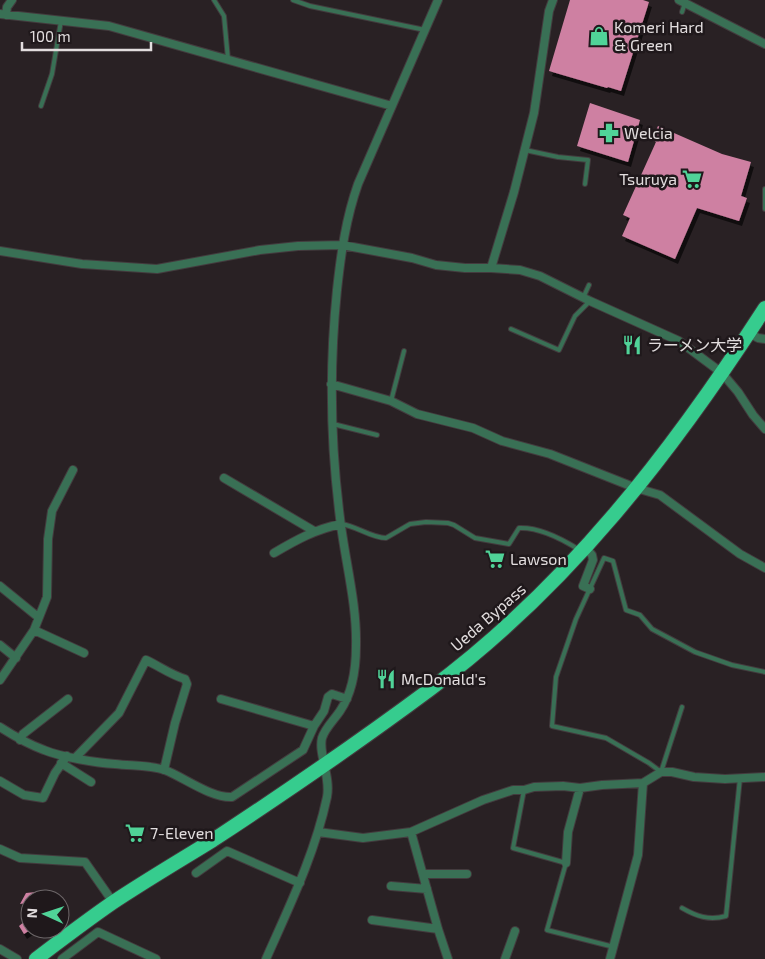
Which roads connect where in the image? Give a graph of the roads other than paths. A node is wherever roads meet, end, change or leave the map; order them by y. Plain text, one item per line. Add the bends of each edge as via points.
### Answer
1 (12, 0) edge
2 (214, 0) edge
3 (293, 0) edge
4 (438, 0) edge
5 (553, 0) edge
6 (682, 2) edge
7 (682, 12) dead end
8 (3, 14) edge
9 (61, 21) junction
10 (425, 30) junction
11 (764, 46) edge
12 (228, 59) junction
13 (41, 106) dead end
14 (392, 106) junction
15 (525, 150) junction
16 (585, 184) dead end
17 (765, 189) edge
18 (765, 210) edge
19 (342, 245) junction
20 (0, 251) edge
21 (491, 268) junction
22 (589, 285) dead end
23 (587, 300) junction
24 (765, 308) edge
25 (511, 329) dead end
26 (749, 333) junction
27 (765, 339) edge
28 (404, 351) dead end
29 (722, 374) junction
30 (331, 384) junction
31 (391, 401) junction
32 (332, 424) junction
33 (765, 429) edge
34 (377, 435) dead end
35 (73, 470) dead end
36 (224, 478) dead end
37 (636, 488) junction
38 (341, 524) junction
39 (314, 531) junction
40 (584, 550) junction
41 (274, 553) dead end
42 (765, 568) edge
43 (0, 586) edge
44 (590, 589) junction
45 (38, 617) junction
46 (34, 630) junction
47 (0, 645) edge
48 (84, 653) dead end
49 (16, 658) junction
50 (765, 672) edge
51 (0, 680) edge
52 (221, 698) dead end
53 (68, 699) dead end
54 (347, 699) junction
55 (682, 707) dead end
56 (0, 726) edge
57 (314, 726) junction
58 (20, 740) junction
59 (67, 756) junction
60 (76, 757) junction
61 (61, 763) junction
62 (324, 764) junction
63 (164, 770) junction
64 (661, 772) junction
65 (765, 777) edge
66 (740, 778) junction
67 (0, 781) edge
68 (91, 782) dead end
69 (643, 783) junction
70 (580, 788) junction
71 (524, 790) junction
72 (318, 832) junction
73 (411, 832) junction
74 (215, 838) junction
75 (0, 849) edge
76 (227, 851) junction
77 (566, 862) junction
78 (196, 873) dead end
79 (424, 874) junction
80 (467, 874) dead end
81 (300, 883) junction
82 (391, 886) dead end
83 (427, 889) junction
84 (113, 902) junction
85 (682, 908) dead end
86 (372, 920) dead end
87 (438, 929) junction
88 (515, 931) dead end
89 (614, 947) junction
90 (0, 949) edge
91 (17, 959) edge
92 (36, 959) edge
93 (62, 959) edge
94 (156, 959) edge
95 (266, 959) edge
96 (448, 959) edge
97 (505, 959) edge
98 (610, 959) edge

1 - 8 street
2 - 12 lane via 224,16
3 - 10 lane
4 - 10 street
5 - 15 street
6 - 7 lane
6 - 11 street
8 - 9 street
9 - 12 street via 109,26
9 - 13 lane via 52,74
10 - 14 street
12 - 14 street
14 - 19 street via 350,207
15 - 16 lane via 588,160
15 - 21 street
17 - 18 lane
19 - 20 street via 260,250 157,269 82,264
19 - 21 street via 436,264
19 - 30 street
21 - 23 street via 533,274
22 - 23 lane
23 - 25 lane via 575,316 559,350
23 - 29 street via 679,341
24 - 26 highway, Ueda Bypass
26 - 27 street
26 - 29 highway, Ueda Bypass
28 - 31 lane
29 - 33 street
29 - 37 highway, Ueda Bypass
30 - 31 street
30 - 32 street
31 - 37 street via 416,414 474,428
32 - 34 lane
32 - 38 street
35 - 45 street via 52,511 47,597
36 - 39 street
37 - 40 highway, Ueda Bypass
37 - 42 street via 660,495 740,554
38 - 39 street
38 - 40 lane via 386,538 410,524 448,523 474,538 509,544 519,528 526,528
38 - 54 street via 356,640 354,670
39 - 41 street
40 - 44 street via 593,560 583,586
40 - 62 highway, Ueda Bypass via 526,609 464,663
43 - 45 street
44 - 50 lane via 604,558 613,561 626,610 640,615 652,629 695,652
44 - 64 lane via 556,677 552,726 606,738
45 - 46 street
46 - 48 street
46 - 49 street
47 - 49 street
49 - 51 street
52 - 57 street
53 - 58 street via 23,734
54 - 57 street via 332,694 328,697
54 - 62 street via 322,738
55 - 64 lane
56 - 58 street
57 - 63 street via 303,750 232,797 202,788
58 - 59 street
59 - 60 street
59 - 61 street
60 - 63 street
60 - 63 street via 119,713 146,660 184,679 187,684
61 - 67 street via 43,798 24,795
61 - 68 street
62 - 72 street via 328,786
62 - 74 highway, Ueda Bypass
64 - 66 street
64 - 69 street
65 - 66 street
66 - 85 lane via 726,916 702,917
69 - 70 street
69 - 89 street via 638,855
70 - 71 street via 544,786
70 - 77 street via 568,832
71 - 73 street via 513,790 483,800
71 - 77 lane via 513,848
72 - 73 street via 363,838
72 - 81 street
73 - 79 street
74 - 76 street
74 - 84 highway, Ueda Bypass
75 - 84 street via 20,858 85,862
76 - 78 street
76 - 81 street
77 - 89 lane via 547,930
79 - 80 street
79 - 83 street
81 - 95 street
82 - 83 street
83 - 87 street
84 - 92 highway, Ueda Bypass
86 - 87 street
87 - 96 street
88 - 97 street
89 - 98 street
90 - 91 street
93 - 94 street via 98,932

